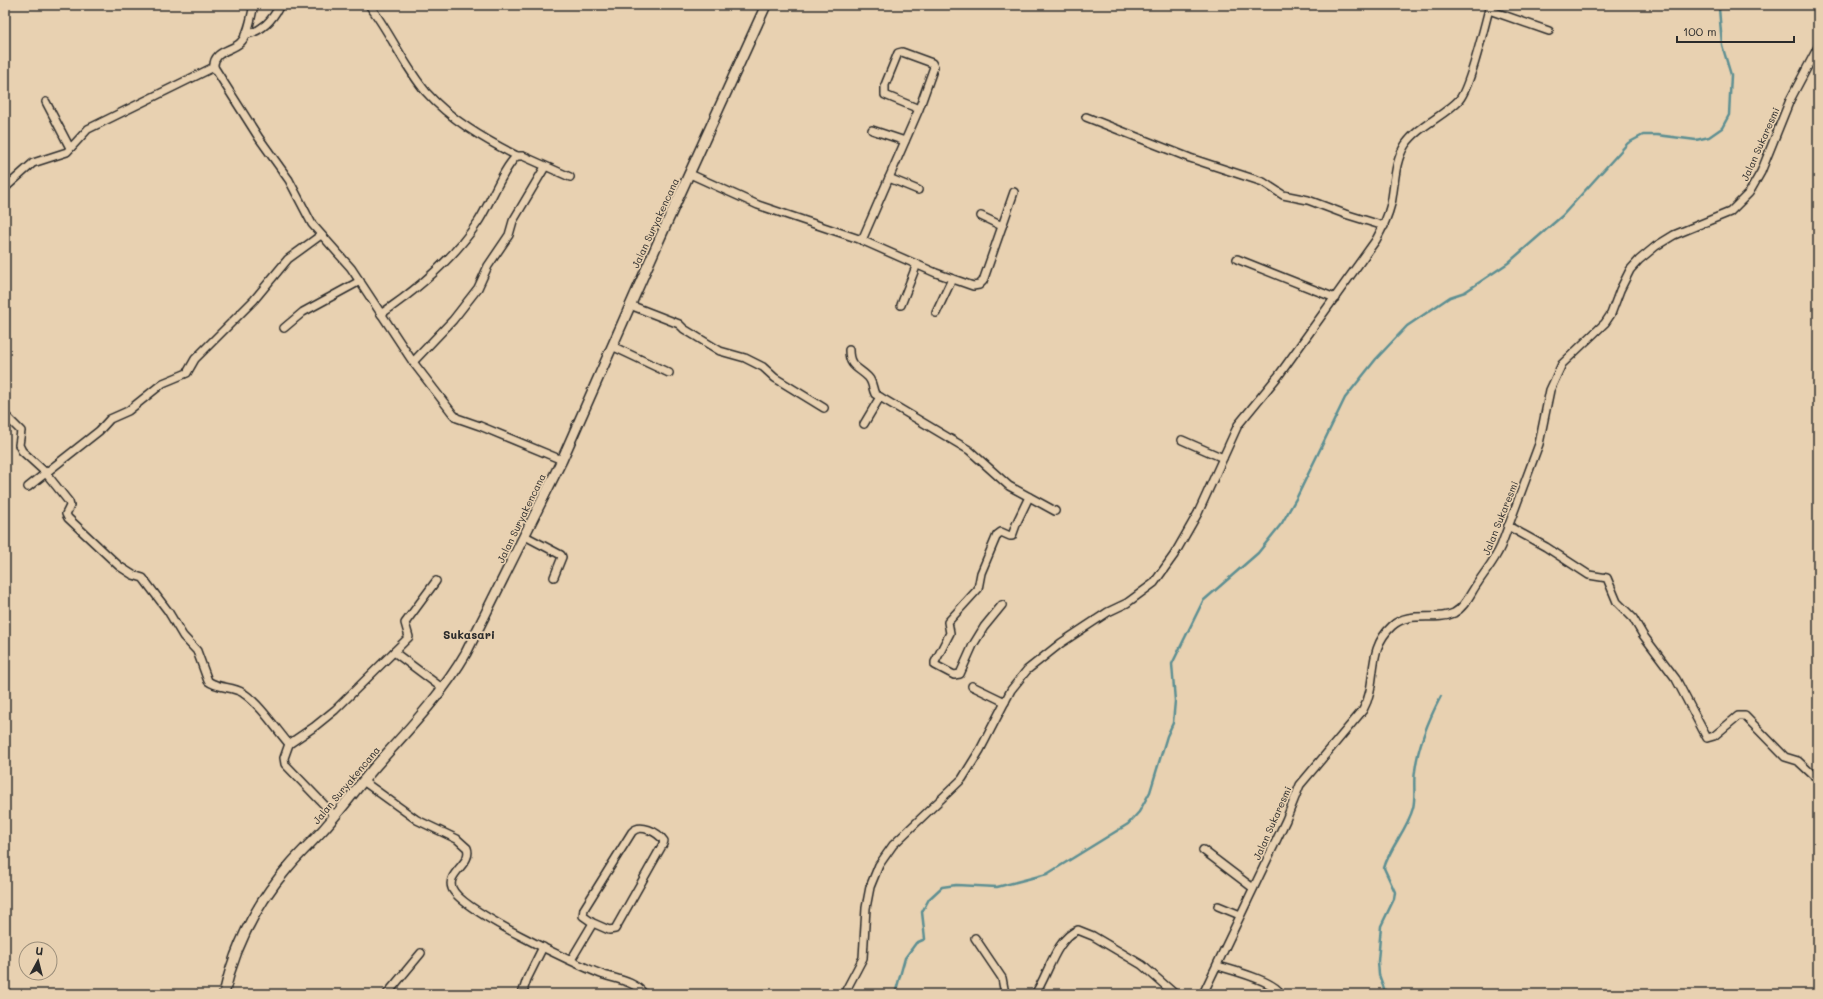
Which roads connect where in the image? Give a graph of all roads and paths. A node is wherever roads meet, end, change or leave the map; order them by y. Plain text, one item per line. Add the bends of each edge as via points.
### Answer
1 (254, 5) edge
2 (280, 5) edge
3 (369, 5) edge
4 (766, 5) edge
5 (1490, 7) edge
6 (1549, 31) dead end
7 (246, 35) junction
8 (1818, 47) edge
9 (214, 67) junction
10 (46, 102) dead end
11 (919, 109) junction
12 (1086, 117) dead end
13 (872, 130) dead end
14 (905, 142) junction
15 (70, 148) junction
16 (517, 156) junction
17 (545, 167) junction
18 (690, 174) junction
19 (570, 177) dead end
20 (889, 178) junction
21 (5, 188) edge
22 (918, 190) dead end
23 (1014, 192) dead end
24 (981, 216) dead end
25 (1002, 226) junction
26 (1384, 226) junction
27 (321, 235) junction
28 (862, 240) junction
29 (1237, 259) dead end
30 (917, 264) junction
31 (952, 279) junction
32 (360, 281) junction
33 (1335, 298) junction
34 (630, 305) junction
35 (901, 305) dead end
36 (936, 312) dead end
37 (381, 314) junction
38 (284, 328) dead end
39 (612, 346) junction
40 (849, 350) dead end
41 (413, 362) junction
42 (669, 373) dead end
43 (880, 397) junction
44 (824, 408) dead end
45 (5, 415) edge
46 (864, 424) dead end
47 (1182, 440) dead end
48 (1223, 458) junction
49 (562, 460) junction
50 (45, 472) junction
51 (28, 486) dead end
52 (1029, 497) junction
53 (1055, 511) dead end
54 (1508, 526) junction
55 (525, 536) junction
56 (554, 577) dead end
57 (436, 582) dead end
58 (1002, 605) dead end
59 (394, 652) junction
60 (972, 686) dead end
61 (442, 688) junction
62 (1005, 702) junction
63 (288, 744) junction
64 (1818, 776) edge
65 (363, 781) junction
66 (335, 816) junction
67 (1203, 850) dead end
68 (1253, 888) junction
69 (1218, 906) dead end
70 (1240, 915) junction
71 (593, 923) junction
72 (975, 938) dead end
73 (543, 947) junction
74 (421, 953) dead end
75 (571, 960) junction
76 (1218, 966) junction
77 (225, 993) edge
78 (388, 994) edge
79 (522, 994) edge
80 (644, 994) edge
81 (844, 994) edge
82 (1005, 994) edge
83 (1035, 994) edge
84 (1174, 994) edge
85 (1203, 994) edge
86 (1281, 994) edge

1 - 7 street
2 - 7 street via 265,26 255,33
3 - 16 street via 426,92 444,110 486,140
4 - 18 street, Jalan Suryakencana
5 - 6 street
5 - 26 street via 1467,84 1460,99 1405,145 1395,169
7 - 9 street via 239,44 219,55
8 - 54 street, Jalan Sukaresmi via 1790,100 1761,172 1749,193 1730,212 1674,234 1639,260 1630,270 1605,323 1562,364 1550,390 1544,428 1536,454
9 - 15 street via 91,126
9 - 27 street via 284,172 308,217
10 - 15 street
11 - 11 street via 885,95 885,85 898,53 902,52 934,65
11 - 14 street
12 - 26 street via 1190,158 1263,182 1283,195 1308,200
13 - 14 street
14 - 20 street
15 - 21 street via 62,154 33,163
16 - 17 street via 523,156
16 - 37 street via 479,222 449,259
17 - 19 street
17 - 41 street via 478,288 453,320
18 - 28 street via 758,205
18 - 34 street, Jalan Suryakencana
20 - 22 street
20 - 28 street
23 - 25 street
24 - 25 street
25 - 31 street via 979,286 967,285
26 - 33 street via 1370,251
27 - 32 street via 345,259
27 - 50 street via 288,259 254,300 195,359 187,373 163,383 128,411 110,419 99,431
28 - 30 street
29 - 33 street
30 - 31 street
30 - 35 street
31 - 36 street
32 - 37 street
32 - 38 street via 303,312
33 - 48 street via 1279,376 1238,425
34 - 39 street, Jalan Suryakencana
34 - 44 street via 679,324 720,351 754,362
37 - 41 street
39 - 42 street
39 - 49 street, Jalan Suryakencana
40 - 43 street via 852,362 858,370 868,376 874,392
41 - 49 street via 457,418
43 - 46 street
43 - 52 street via 969,450 1009,486
45 - 50 street via 21,431 19,445 22,451
47 - 48 street
48 - 62 street via 1195,520 1154,583 1036,663 1020,678
49 - 55 street, Jalan Suryakencana
50 - 51 street
50 - 63 street via 69,502 66,514 68,518 118,566 143,578 147,583 183,636 197,651 208,681 243,693 252,700
52 - 53 street
52 - 58 street via 1012,536 1001,532 997,535 981,573 978,590 948,622 950,633 934,662 935,665 954,675 960,674 972,645
54 - 64 street via 1589,575 1607,578 1618,602 1630,614 1645,639 1676,678 1707,738 1714,736 1738,716 1745,716 1785,757 1798,761 1812,775
54 - 68 street, Jalan Sukaresmi via 1494,561 1470,597 1455,612 1438,617 1407,618 1389,629 1376,649 1372,670 1373,681 1367,703 1300,785
55 - 56 street via 561,555
55 - 61 street, Jalan Suryakencana via 466,653
57 - 59 street via 405,623 409,637
59 - 61 street
59 - 63 street via 335,710
60 - 62 street
61 - 65 street, Jalan Suryakencana
62 - 81 street via 965,775 901,836 879,865 870,887 866,908 862,958
63 - 66 street via 285,764
65 - 66 street, Jalan Suryakencana
65 - 73 street via 417,820 464,845 468,853 452,880 454,892 485,916
66 - 77 street, Jalan Suryakencana via 289,866 255,911 234,956
67 - 68 street
68 - 70 street, Jalan Sukaresmi
69 - 70 street
70 - 76 street, Jalan Sukaresmi
71 - 71 street via 610,930 617,926 663,844 662,838 642,827 632,832 584,909 583,916
71 - 75 street
72 - 82 street via 1002,978
73 - 75 street
73 - 79 street
74 - 78 street
75 - 80 street via 636,986
76 - 85 street, Jalan Sukaresmi
76 - 86 street via 1250,975 1274,987
83 - 84 street via 1054,956 1073,932 1078,930 1142,965

